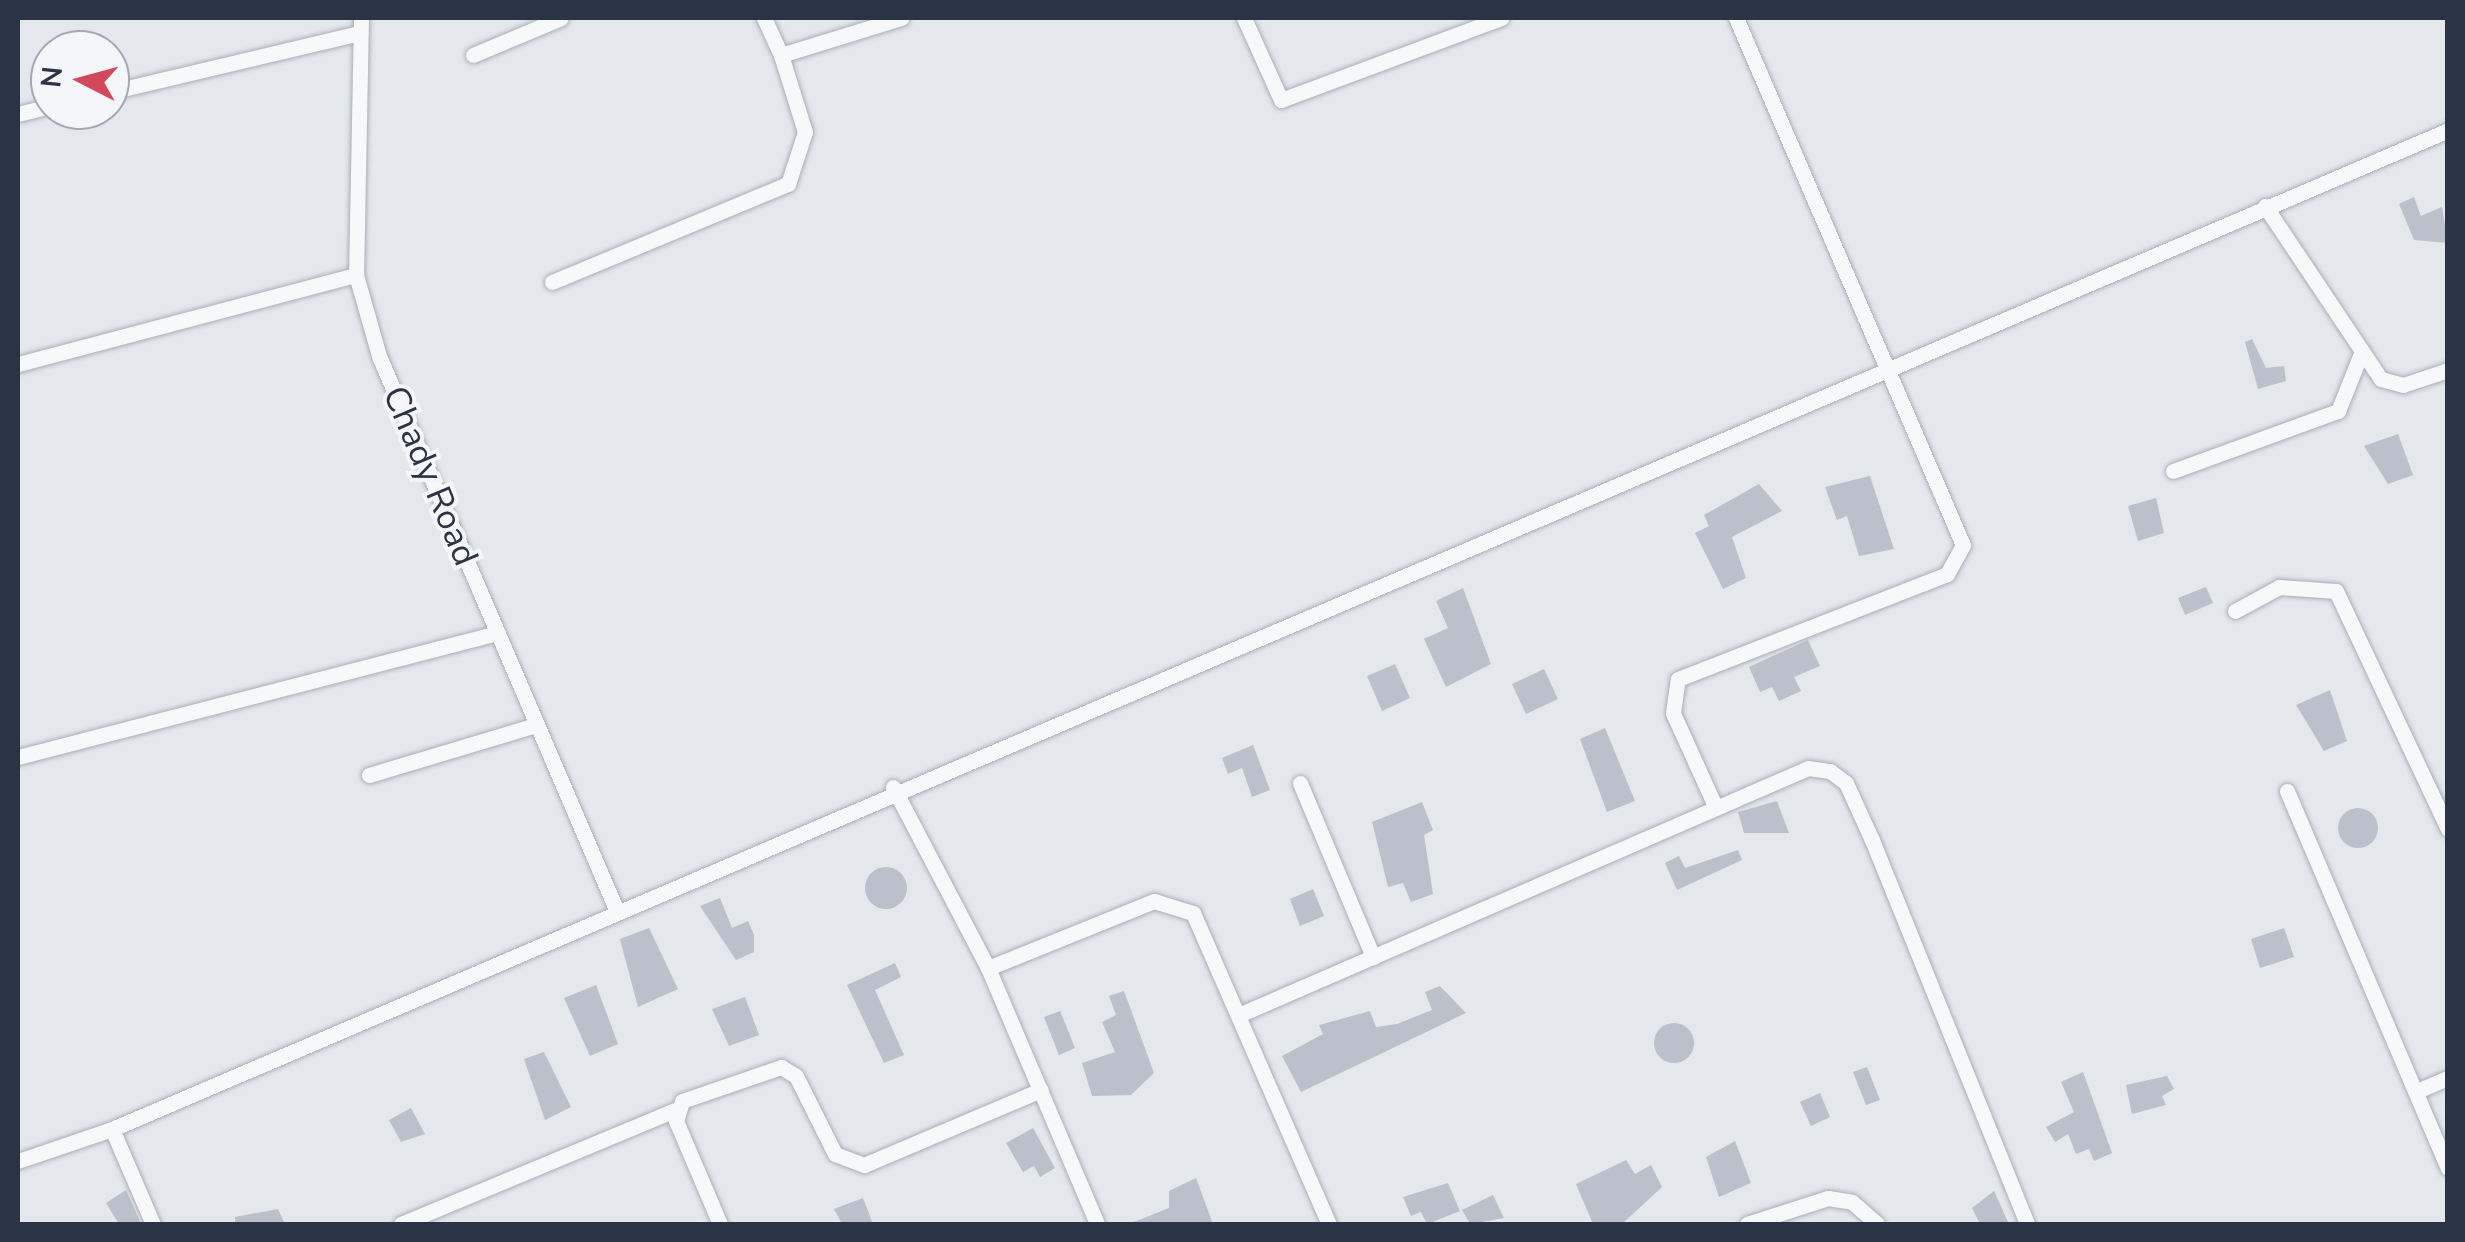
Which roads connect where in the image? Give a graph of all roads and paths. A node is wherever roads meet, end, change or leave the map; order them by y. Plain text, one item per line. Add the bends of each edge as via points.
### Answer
1 (561, 18) edge
2 (764, 18) edge
3 (901, 18) edge
4 (1244, 18) edge
5 (1500, 18) edge
6 (1736, 18) edge
7 (360, 25) edge
8 (473, 55) dead end
9 (781, 55) junction
10 (130, 87) edge
11 (2448, 130) edge
12 (2265, 206) junction
13 (356, 275) junction
14 (552, 282) dead end
15 (2360, 356) junction
16 (1887, 363) junction
17 (18, 364) edge
18 (2448, 370) edge
19 (2173, 471) dead end
20 (2235, 611) dead end
21 (496, 633) junction
22 (536, 726) junction
23 (18, 757) edge
24 (369, 775) dead end
25 (1300, 782) dead end
26 (893, 787) junction
27 (2288, 792) dead end
28 (1716, 808) junction
29 (2448, 830) edge
30 (616, 909) junction
31 (1373, 956) junction
32 (988, 968) junction
33 (1241, 1014) junction
34 (2448, 1078) edge
35 (1040, 1090) junction
36 (2417, 1091) junction
37 (676, 1110) junction
38 (112, 1128) junction
39 (18, 1161) edge
40 (2448, 1168) edge
41 (153, 1224) edge
42 (401, 1224) edge
43 (720, 1224) edge
44 (1097, 1224) edge
45 (1329, 1224) edge
46 (1747, 1224) edge
47 (1877, 1224) edge
48 (2027, 1224) edge

1 - 8 street
2 - 9 street
3 - 9 street
4 - 5 street via 1276,97
6 - 16 street
7 - 10 street
7 - 13 street, Chady Road
9 - 14 street via 805,132 788,184
11 - 12 street
12 - 15 street via 2320,279
12 - 16 street
13 - 17 street
13 - 21 street, Chady Road via 379,356
15 - 18 street via 2403,385
15 - 19 street via 2338,411
16 - 26 street
16 - 28 street via 1963,545 1960,563 1678,680 1673,714
20 - 29 street via 2279,587 2336,591
21 - 22 street, Chady Road
21 - 23 street
22 - 24 street
22 - 30 street, Chady Road
25 - 31 street
26 - 30 street
26 - 32 street
27 - 36 street
28 - 31 street
28 - 48 street via 1808,768 1846,783
30 - 38 street
31 - 33 street
32 - 33 street via 1154,901 1175,901 1193,914
32 - 35 street
33 - 45 street
34 - 36 street
35 - 37 street via 864,1164 835,1154 796,1076 781,1067
35 - 44 street
36 - 40 street
37 - 42 street
37 - 43 street
38 - 39 street
38 - 41 street
46 - 47 street via 1828,1198 1852,1202

